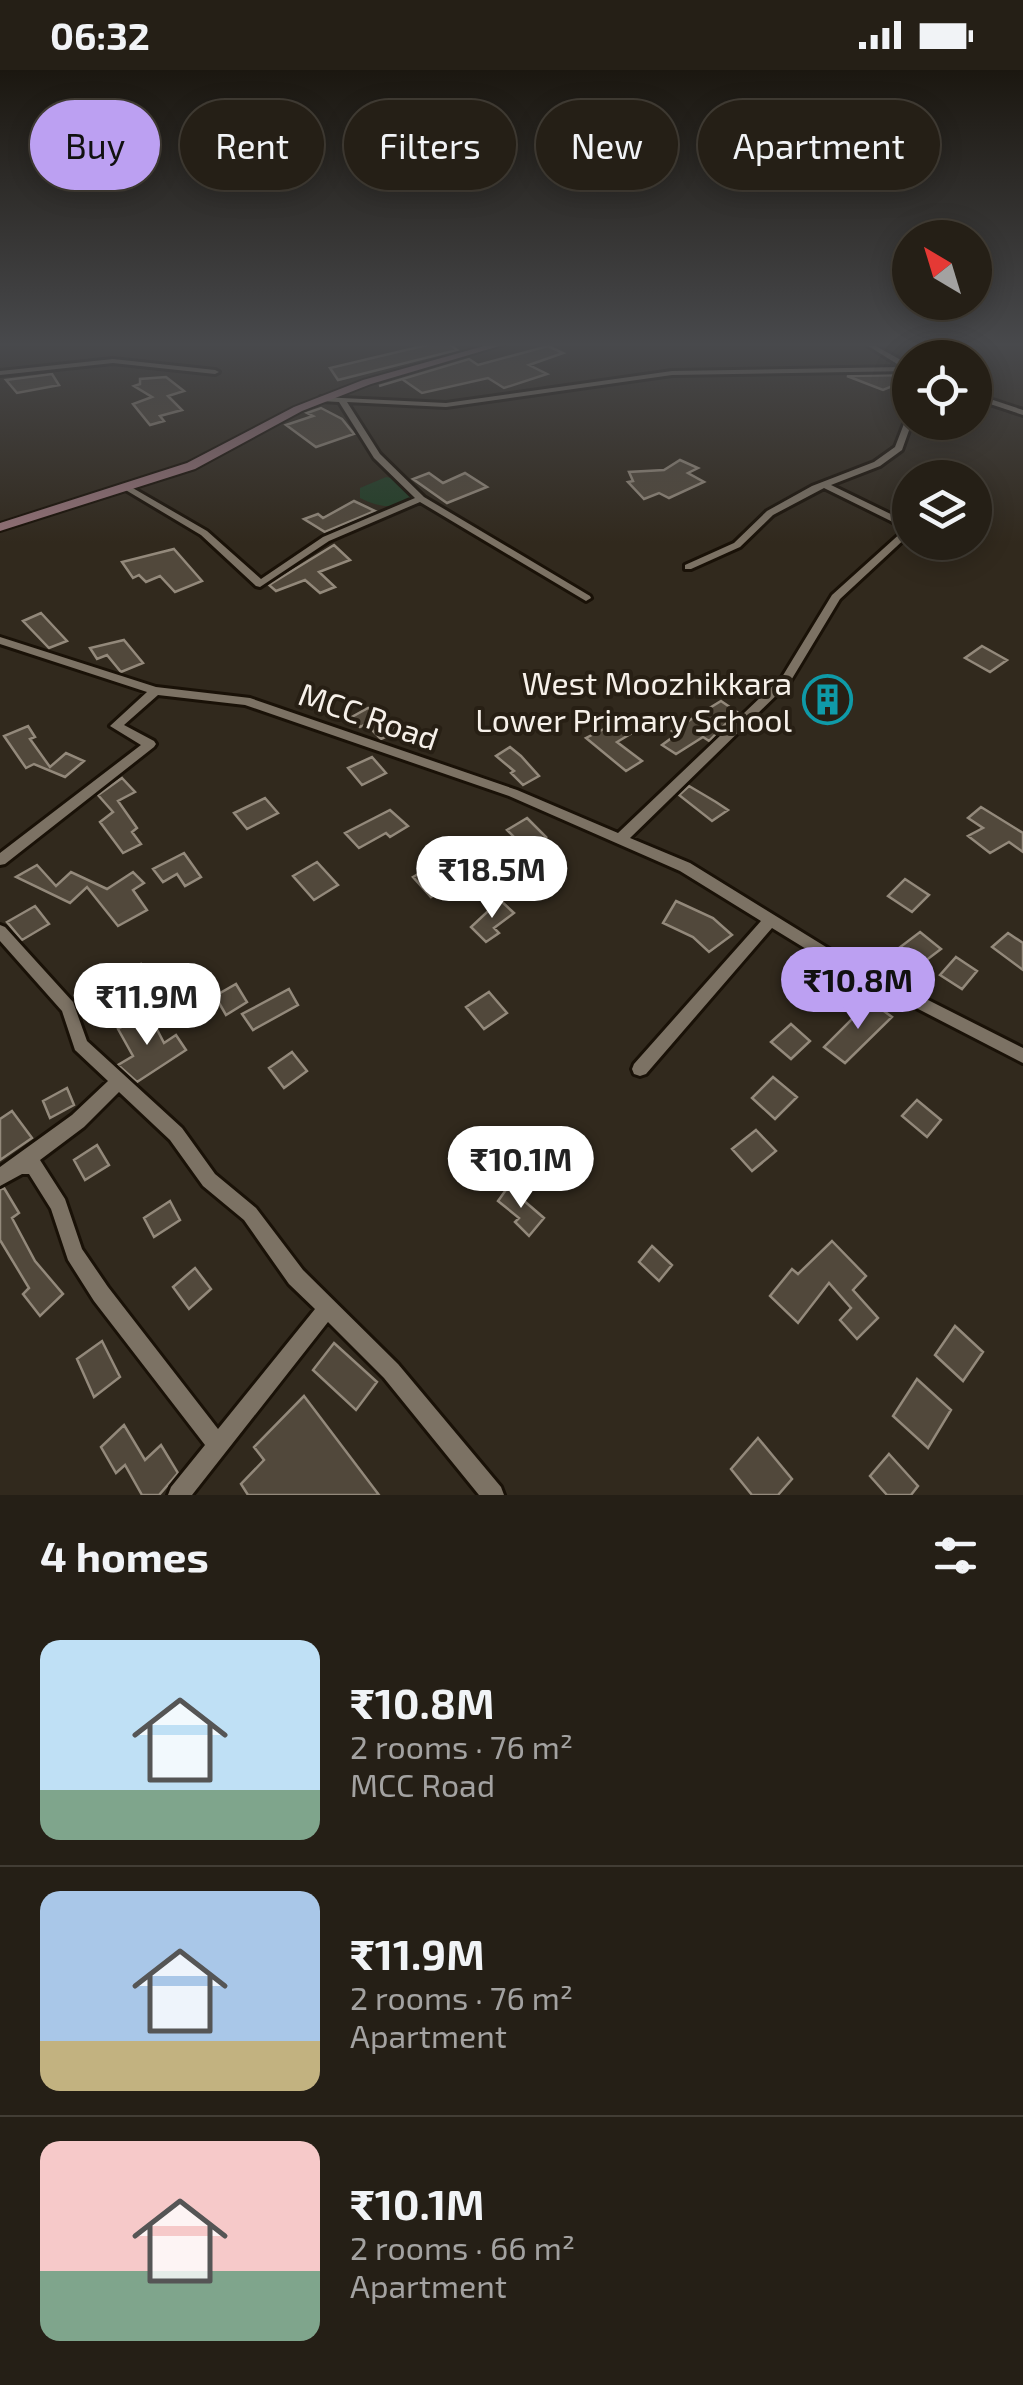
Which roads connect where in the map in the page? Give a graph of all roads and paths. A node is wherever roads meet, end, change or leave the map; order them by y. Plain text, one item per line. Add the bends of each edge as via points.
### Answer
1 (301, 410) edge
2 (348, 410) edge
3 (902, 440) edge
4 (823, 484) junction
5 (128, 489) junction
6 (422, 498) junction
7 (0, 527) edge
8 (688, 566) dead end
9 (586, 598) dead end
10 (0, 640) edge
11 (155, 692) junction
12 (620, 839) junction
13 (0, 860) edge
14 (771, 920) junction
15 (0, 931) edge
16 (1023, 1056) edge
17 (640, 1069) dead end
18 (118, 1082) junction
19 (20, 1165) junction
20 (0, 1178) edge
21 (327, 1309) junction
22 (218, 1445) junction
23 (179, 1495) edge
24 (493, 1495) edge

1 - 5 main road
2 - 6 street via 377,456
3 - 4 street via 877,464
4 - 8 street via 770,513 737,545
4 - 12 street via 908,531 836,597 786,679
5 - 6 street via 204,533 260,584 326,539
5 - 7 main road
6 - 9 street
10 - 11 street, MCC Road
11 - 12 street, MCC Road via 246,701 513,793
11 - 13 street via 116,726 150,744
12 - 14 street, MCC Road via 686,867
14 - 16 street, MCC Road
14 - 17 street
15 - 18 street via 68,1007 82,1045
18 - 19 street
18 - 21 street via 250,1214
19 - 20 street
19 - 22 street via 40,1175 59,1204 74,1254 100,1294
21 - 22 street
21 - 24 street via 391,1371
22 - 23 street

